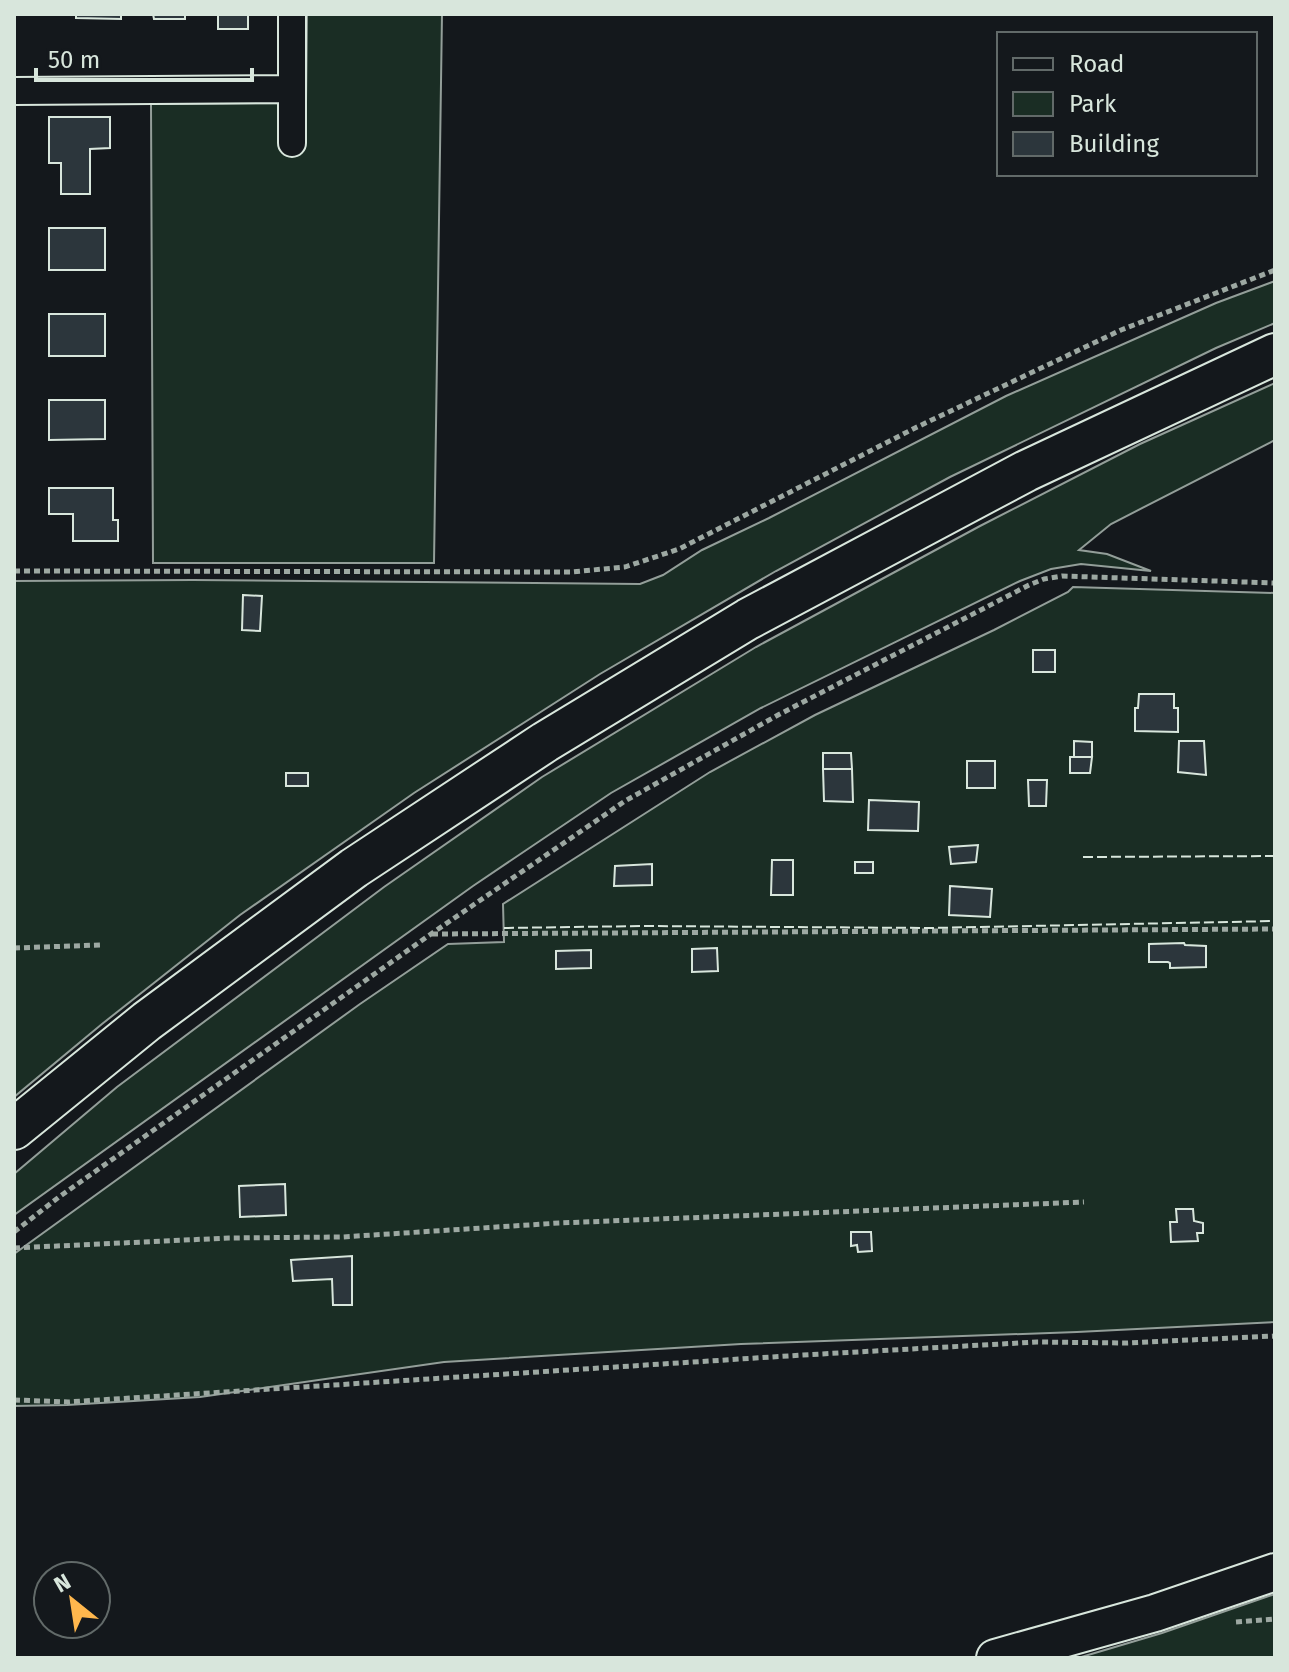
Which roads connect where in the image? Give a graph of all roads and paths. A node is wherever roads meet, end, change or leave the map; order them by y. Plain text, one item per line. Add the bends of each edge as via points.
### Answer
1 (292, 14) edge
2 (292, 89) junction
3 (14, 91) edge
4 (292, 143) dead end
5 (1275, 270) edge
6 (1275, 354) edge
7 (14, 571) edge
8 (1275, 583) edge
9 (1275, 929) edge
10 (431, 934) junction
11 (100, 945) dead end
12 (14, 948) edge
13 (14, 1129) edge
14 (1084, 1202) dead end
15 (14, 1232) edge
16 (14, 1248) edge
17 (1275, 1336) edge
18 (14, 1400) edge
19 (1275, 1572) edge
20 (995, 1658) edge

1 - 2 street
2 - 3 street
2 - 4 street
5 - 7 path via 1121,330 679,549 625,567 571,572
6 - 13 main road via 1012,478 748,619 545,742 354,868 147,1021
8 - 10 path via 1062,576 1029,585 625,801
9 - 10 path
10 - 15 path
11 - 12 path
14 - 16 path
17 - 18 path via 1037,1342 68,1402
19 - 20 main road

